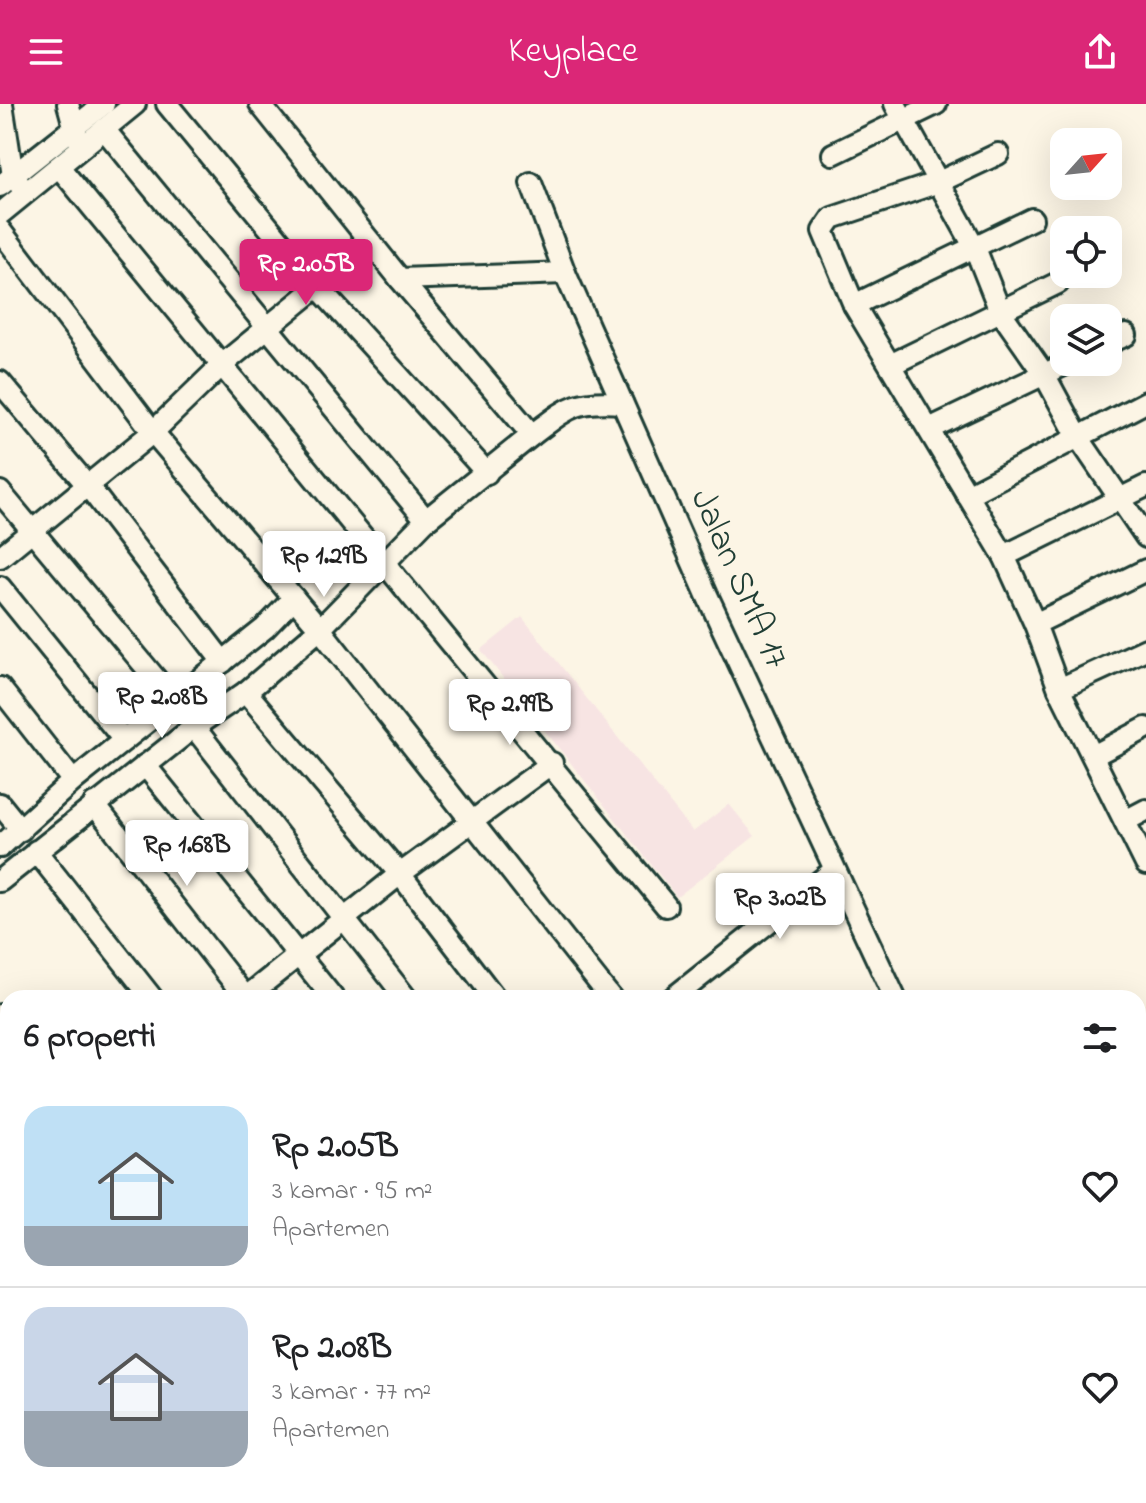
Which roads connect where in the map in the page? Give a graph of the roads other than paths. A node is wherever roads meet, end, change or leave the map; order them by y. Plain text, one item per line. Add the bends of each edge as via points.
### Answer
1 (2, 104) edge
2 (68, 104) edge
3 (104, 104) edge
4 (135, 104) edge
5 (167, 104) edge
6 (260, 104) edge
7 (936, 104) edge
8 (899, 112) edge
9 (72, 128) junction
10 (104, 129) junction
11 (82, 148) junction
12 (833, 154) dead end
13 (998, 154) dead end
14 (60, 168) junction
15 (6, 181) edge
16 (939, 182) junction
17 (531, 183) dead end
18 (26, 194) junction
19 (0, 214) edge
20 (1032, 219) dead end
21 (0, 230) edge
22 (371, 243) junction
23 (975, 248) junction
24 (565, 273) junction
25 (400, 279) junction
26 (318, 287) junction
27 (1050, 287) edge
28 (854, 305) junction
29 (1000, 311) junction
30 (269, 328) junction
31 (223, 364) junction
32 (892, 364) junction
33 (1050, 371) edge
34 (1044, 374) junction
35 (0, 382) edge
36 (1146, 402) edge
37 (622, 403) junction
38 (931, 428) junction
39 (153, 432) junction
40 (532, 435) junction
41 (1078, 437) junction
42 (487, 473) junction
43 (88, 486) junction
44 (1146, 486) edge
45 (0, 492) edge
46 (967, 495) junction
47 (1119, 499) junction
48 (426, 520) junction
49 (32, 534) junction
50 (1146, 537) edge
51 (1004, 556) junction
52 (0, 557) edge
53 (384, 564) junction
54 (1146, 570) edge
55 (0, 587) edge
56 (294, 598) junction
57 (1035, 624) junction
58 (320, 629) junction
59 (1146, 649) edge
60 (223, 662) junction
61 (0, 688) edge
62 (1059, 689) junction
63 (246, 692) junction
64 (175, 702) junction
65 (194, 727) junction
66 (1146, 728) edge
67 (124, 740) junction
68 (1093, 756) junction
69 (552, 763) junction
70 (145, 765) junction
71 (73, 781) junction
72 (0, 804) edge
73 (94, 804) junction
74 (1146, 810) edge
75 (472, 820) junction
76 (1125, 821) junction
77 (21, 830) junction
78 (0, 847) edge
79 (36, 851) junction
80 (1146, 864) edge
81 (833, 871) junction
82 (400, 874) junction
83 (0, 881) edge
84 (666, 906) dead end
85 (343, 918) junction
86 (300, 954) junction
87 (146, 990) edge
88 (239, 990) edge
89 (255, 990) edge
90 (327, 990) edge
91 (400, 990) edge
92 (489, 990) edge
93 (605, 990) edge
94 (683, 990) edge
95 (891, 990) edge

1 - 15 street
2 - 9 street
3 - 9 street
4 - 10 street
5 - 26 street
6 - 22 street
7 - 8 street
8 - 12 street
8 - 16 street
9 - 11 street
9 - 15 street
10 - 11 street
10 - 30 street
11 - 14 street
13 - 16 street
14 - 18 street
14 - 31 street
15 - 18 street
16 - 23 street
16 - 28 street via 832,218 823,231
17 - 24 street, Jalan SMA 17
18 - 19 street
20 - 23 street
21 - 39 street
22 - 25 street
22 - 26 street
23 - 28 street
23 - 29 street
24 - 25 street
24 - 37 street, Jalan SMA 17
25 - 40 street
26 - 30 street
26 - 42 street
27 - 29 street
28 - 32 street
29 - 32 street
29 - 34 street
30 - 31 street
30 - 48 street
31 - 39 street
31 - 53 street
32 - 38 street
33 - 34 street
34 - 38 street
34 - 41 street
35 - 43 street
36 - 41 street
37 - 40 street via 589,400
37 - 81 street, Jalan SMA 17
38 - 46 street
39 - 43 street
39 - 56 street
40 - 42 street
41 - 46 street
41 - 47 street
42 - 48 street
43 - 49 street
43 - 60 street
44 - 47 street
45 - 49 street
46 - 51 street
47 - 50 street
47 - 51 street
48 - 53 street
49 - 52 street
49 - 64 street
51 - 57 street
53 - 58 street
53 - 69 street
54 - 57 street
55 - 67 street
56 - 58 street
56 - 60 street
57 - 62 street
58 - 63 street
58 - 75 street
59 - 62 street
60 - 64 street
61 - 71 street
62 - 68 street
63 - 65 street
63 - 82 street
64 - 67 street
65 - 70 street
65 - 85 street
66 - 68 street
67 - 71 street
68 - 76 street
69 - 75 street
69 - 84 street
70 - 73 street
70 - 86 street
71 - 77 street
72 - 77 street
73 - 79 street
73 - 88 street
74 - 76 street
75 - 82 street
75 - 93 street
76 - 80 street
77 - 78 street
79 - 83 street
79 - 87 street
81 - 94 street
81 - 95 street, Jalan SMA 17
82 - 85 street
82 - 92 street
85 - 86 street
85 - 91 street
86 - 89 street
86 - 90 street

